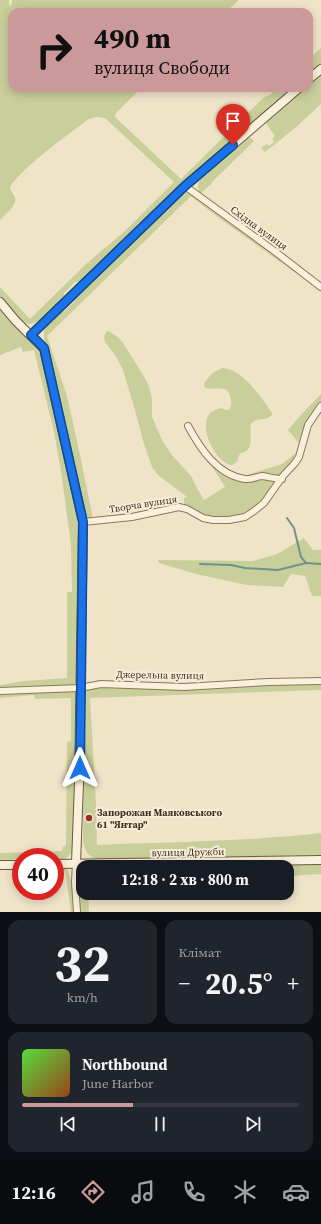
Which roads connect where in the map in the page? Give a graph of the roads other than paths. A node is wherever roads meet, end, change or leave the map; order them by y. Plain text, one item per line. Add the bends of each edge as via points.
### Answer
1 (321, 69) edge
2 (313, 76) edge
3 (294, 92) edge
4 (185, 186) junction
5 (321, 287) edge
6 (0, 302) edge
7 (31, 335) junction
8 (321, 406) edge
9 (188, 426) dead end
10 (282, 479) junction
11 (83, 522) junction
12 (321, 681) edge
13 (80, 688) junction
14 (0, 691) edge
15 (76, 860) edge
16 (294, 860) edge
17 (321, 860) edge
18 (76, 863) edge
19 (64, 864) edge
20 (12, 865) edge
21 (0, 866) edge
22 (77, 900) edge
23 (77, 912) edge

1 - 2 street
3 - 4 street
4 - 5 street, Східна вулиця
4 - 7 street
6 - 7 street
7 - 11 street via 44,348
8 - 10 street, Творча вулиця via 308,425 299,457
9 - 10 street via 211,460 230,474 250,480 263,476
10 - 11 street, Творча вулиця via 259,507 250,515 240,518 213,520 179,507 132,517
11 - 13 street
12 - 13 street, Джерельна вулиця via 184,687 101,684
13 - 14 street, Джерельна вулиця
13 - 15 street
16 - 17 street, вулиця Дружби
18 - 19 street, вулиця Дружби
20 - 21 street
22 - 23 street

